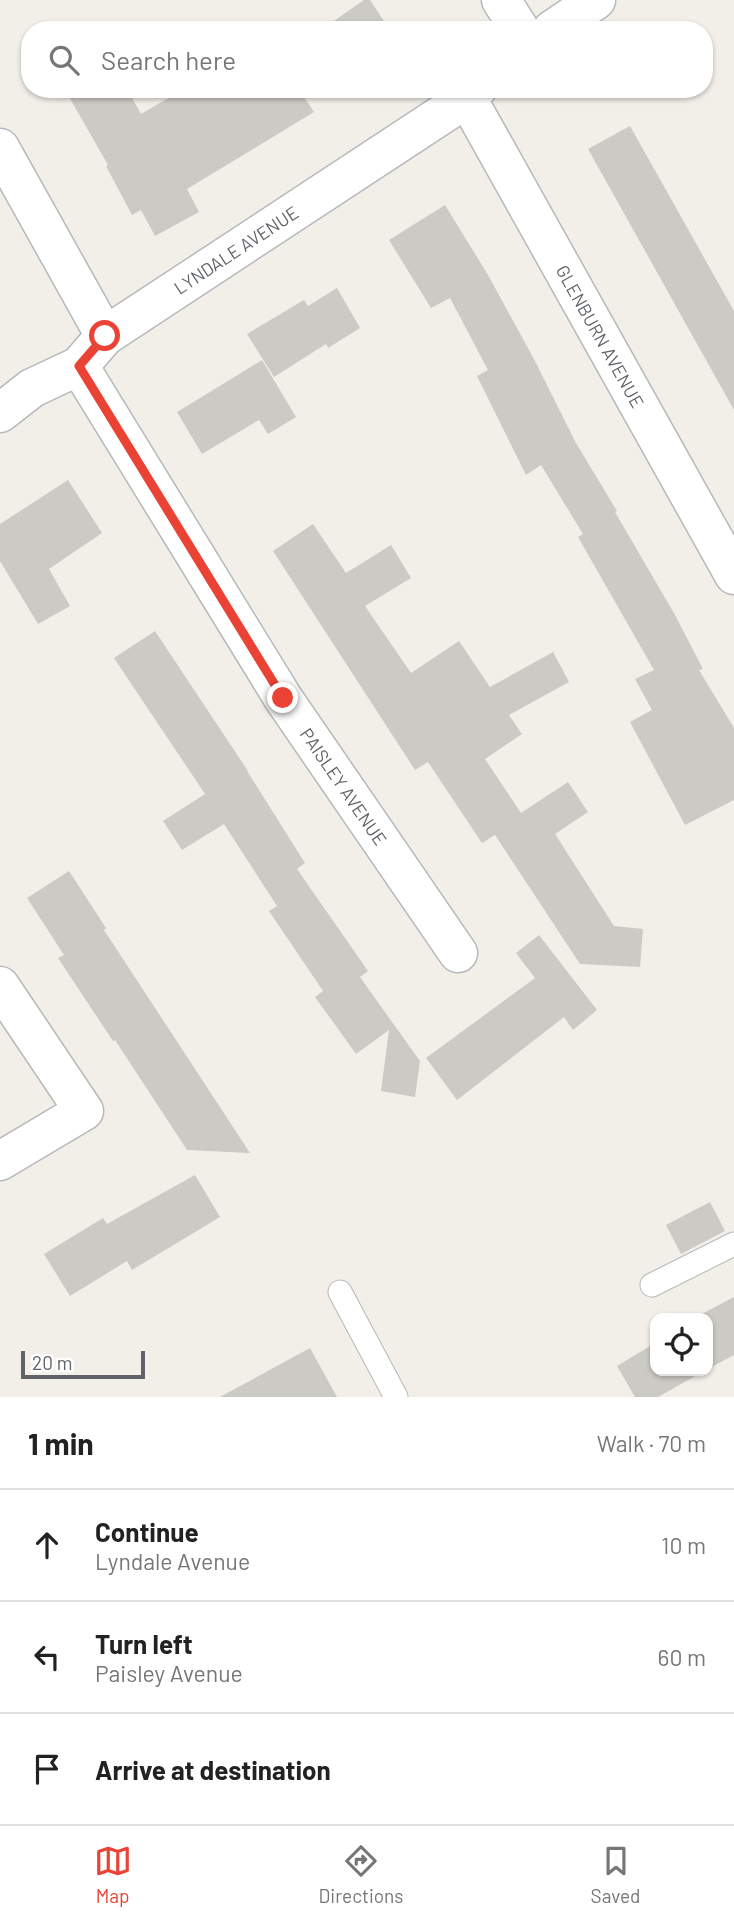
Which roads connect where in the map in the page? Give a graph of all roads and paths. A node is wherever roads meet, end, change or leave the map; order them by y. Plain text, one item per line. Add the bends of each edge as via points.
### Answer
1 (501, 0) edge
2 (596, 0) edge
3 (514, 21) edge
4 (565, 21) edge
5 (466, 98) edge
6 (474, 98) edge
7 (0, 148) edge
8 (105, 336) junction
9 (79, 366) junction
10 (0, 413) edge
11 (734, 575) edge
12 (458, 953) dead end
13 (0, 986) edge
14 (0, 1161) edge
15 (734, 1244) edge
16 (652, 1285) dead end
17 (340, 1292) dead end
18 (396, 1397) edge

1 - 3 street
2 - 4 street
5 - 8 street, LYNDALE AVENUE
6 - 11 street, GLENBURN AVENUE
7 - 8 street
8 - 9 street, LYNDALE AVENUE
9 - 10 street, LYNDALE AVENUE via 32,388
9 - 12 street, PAISLEY AVENUE via 283,698
13 - 14 street via 84,1111
15 - 16 lane
17 - 18 lane

